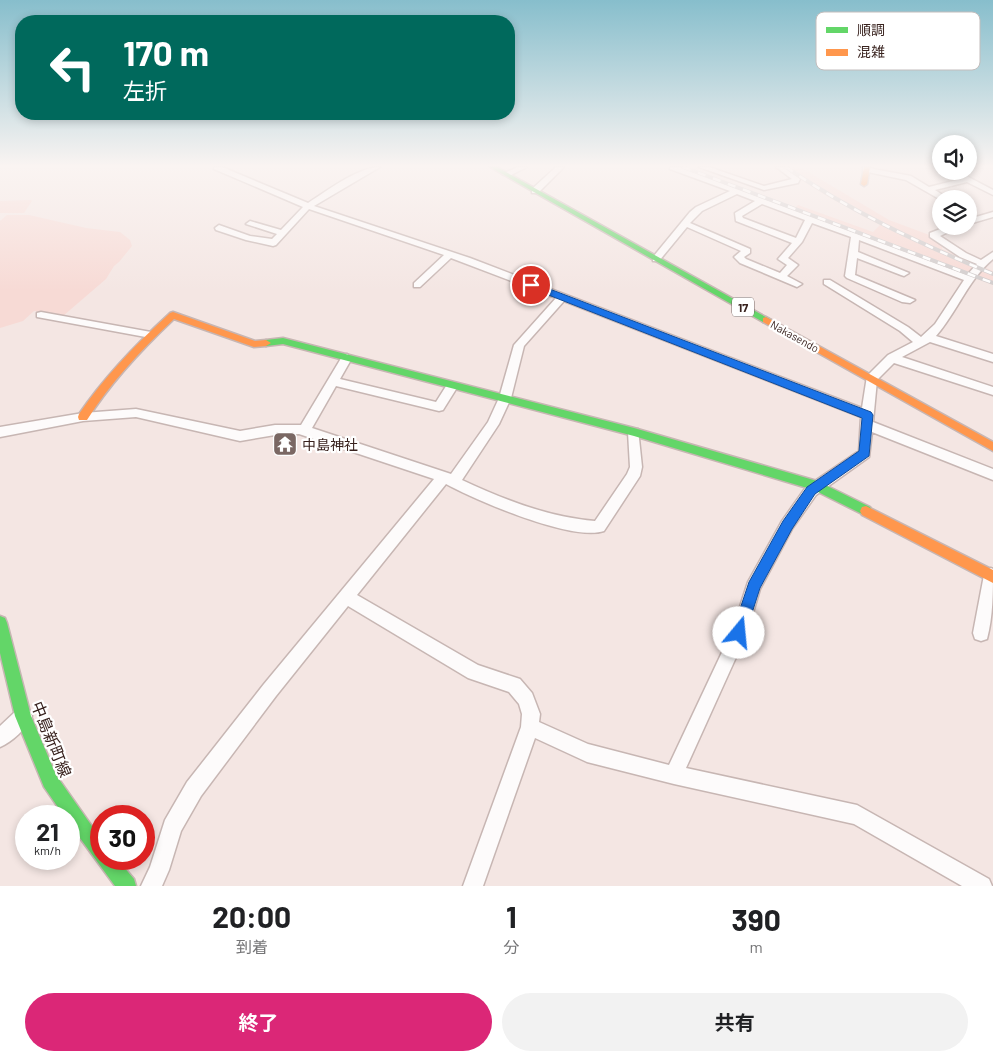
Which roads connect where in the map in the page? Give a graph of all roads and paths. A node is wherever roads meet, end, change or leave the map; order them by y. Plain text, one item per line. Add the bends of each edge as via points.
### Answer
1 (306, 208) edge
2 (315, 208) edge
3 (566, 208) edge
4 (700, 208) edge
5 (749, 208) edge
6 (783, 208) edge
7 (993, 214) edge
8 (978, 218) edge
9 (810, 219) junction
10 (684, 223) junction
11 (250, 224) dead end
12 (220, 228) dead end
13 (282, 233) junction
14 (933, 235) edge
15 (855, 236) junction
16 (798, 242) junction
17 (853, 253) junction
18 (448, 255) junction
19 (993, 255) edge
20 (656, 259) junction
21 (981, 263) junction
22 (904, 273) dead end
23 (781, 277) junction
24 (969, 279) junction
25 (827, 282) dead end
26 (798, 284) dead end
27 (417, 285) dead end
28 (563, 297) junction
29 (910, 300) dead end
30 (41, 315) dead end
31 (151, 335) junction
32 (924, 340) junction
33 (347, 358) junction
34 (892, 358) junction
35 (993, 358) edge
36 (871, 379) junction
37 (335, 382) junction
38 (452, 386) junction
39 (993, 391) edge
40 (505, 398) junction
41 (83, 417) junction
42 (867, 420) junction
43 (304, 431) junction
44 (0, 432) edge
45 (634, 432) junction
46 (968, 433) junction
47 (993, 446) edge
48 (993, 454) edge
49 (993, 475) edge
50 (448, 480) junction
51 (817, 486) junction
52 (992, 576) edge
53 (347, 597) junction
54 (0, 624) edge
55 (981, 633) dead end
56 (23, 716) junction
57 (530, 728) junction
58 (0, 738) edge
59 (674, 775) junction
60 (90, 838) edge
61 (114, 870) edge
62 (127, 886) edge
63 (151, 886) edge
64 (473, 886) edge
65 (982, 886) edge

1 - 13 street
2 - 18 street
3 - 20 main road, Nakasendo / 17
4 - 10 street
5 - 16 street via 738,215 739,219
6 - 9 street
7 - 8 street
9 - 15 street
9 - 16 street
10 - 20 street
10 - 23 street via 747,251 739,257 743,261
11 - 13 street
12 - 13 street via 273,242
14 - 21 street
15 - 17 street
15 - 24 street
16 - 23 street via 783,259 793,265
17 - 22 street
17 - 29 street via 850,276
18 - 27 street
18 - 28 street
19 - 21 street
20 - 36 main road, Nakasendo / 17
21 - 24 street
23 - 26 street
24 - 32 street via 944,318
25 - 32 street
28 - 40 street via 519,345
28 - 42 street
30 - 31 street
31 - 33 main road via 174,315 254,344 283,341
31 - 41 main road via 97,393
32 - 34 street
32 - 35 street
33 - 37 street
33 - 38 main road
34 - 36 street
34 - 39 street
36 - 42 street
36 - 46 main road, Nakasendo / 17
37 - 38 street via 439,407
37 - 43 street
38 - 40 main road
40 - 45 main road
40 - 50 street via 493,424
41 - 43 street via 136,413 240,436 275,430
41 - 44 street
42 - 49 street
42 - 51 street via 865,453
43 - 50 street
45 - 50 street via 636,467 633,476 598,527 554,521 513,510
45 - 51 main road
46 - 47 main road, 17
46 - 48 main road
50 - 53 street
51 - 52 main road
51 - 59 street via 787,525 754,586 739,633
52 - 55 street
53 - 57 street via 474,672 514,685 526,699 531,714
53 - 63 street via 194,788 172,826
54 - 56 main road, 中島新町線
56 - 58 street
56 - 60 main road, 中島新町線 via 52,784
57 - 59 street via 587,752
57 - 64 street
59 - 65 street via 857,815
61 - 62 main road

